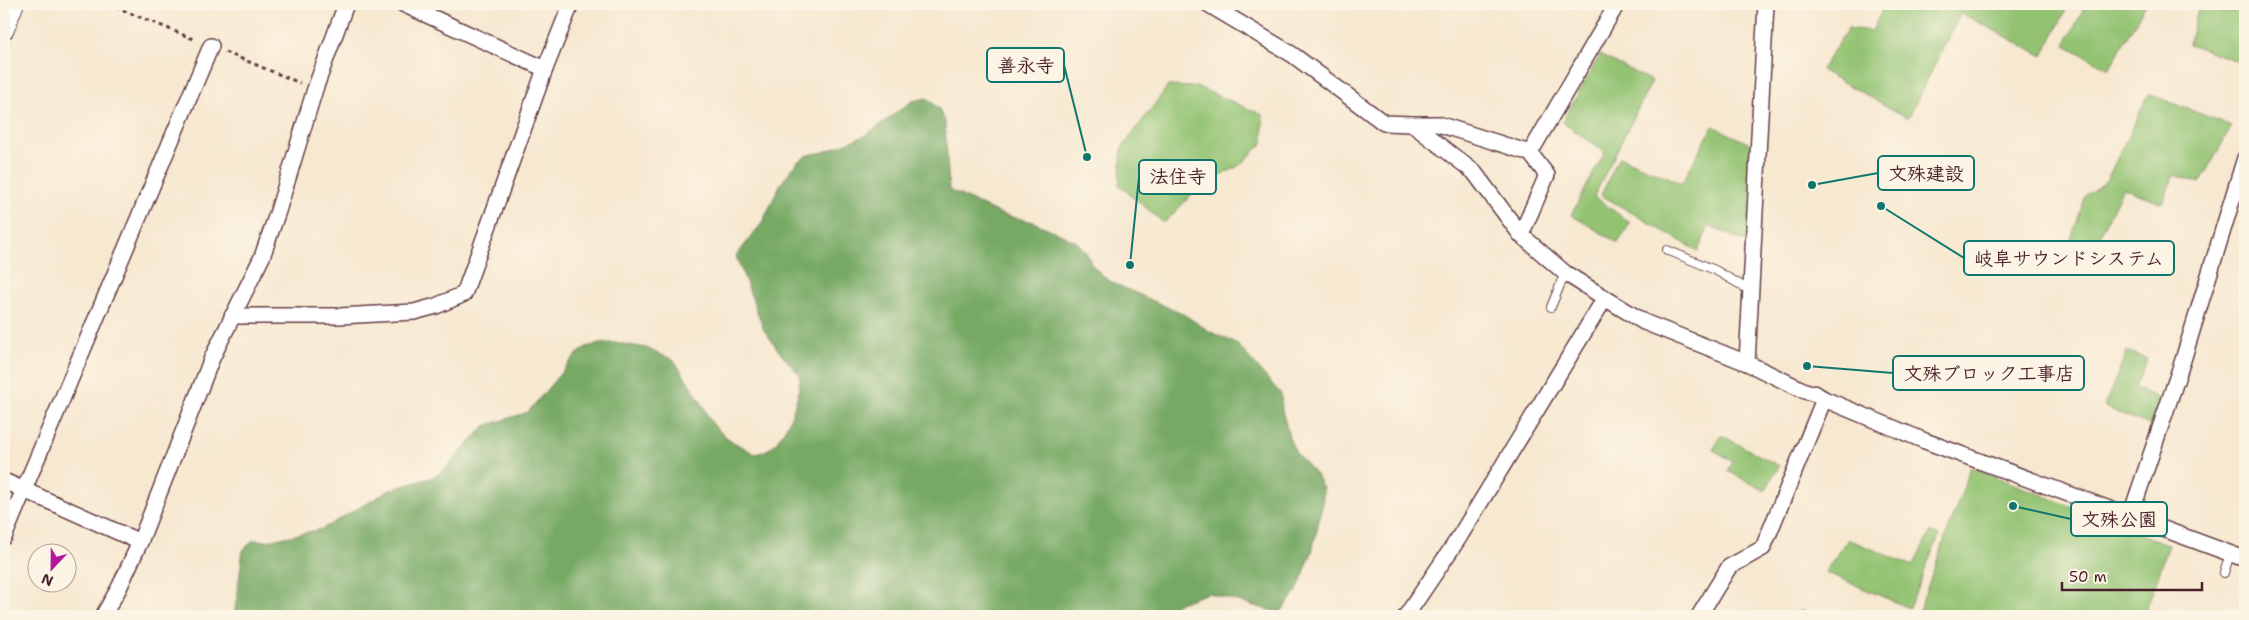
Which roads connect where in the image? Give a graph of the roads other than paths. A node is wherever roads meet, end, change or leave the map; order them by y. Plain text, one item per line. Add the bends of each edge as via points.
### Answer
1 (14, 4) edge
2 (346, 4) edge
3 (403, 4) edge
4 (571, 4) edge
5 (1208, 4) edge
6 (1617, 4) edge
7 (1766, 4) edge
8 (4, 30) edge
9 (211, 46) dead end
10 (545, 69) junction
11 (1412, 124) junction
12 (1530, 153) junction
13 (2245, 158) edge
14 (1521, 235) junction
15 (1667, 250) dead end
16 (1566, 273) junction
17 (1751, 290) junction
18 (1605, 298) junction
19 (1551, 307) dead end
20 (232, 316) junction
21 (1747, 363) junction
22 (1824, 399) junction
23 (4, 481) edge
24 (24, 489) junction
25 (2130, 517) junction
26 (4, 537) edge
27 (140, 542) junction
28 (2230, 554) junction
29 (2245, 559) edge
30 (2224, 572) dead end
31 (103, 616) edge
32 (1406, 616) edge
33 (1699, 616) edge

1 - 8 street
2 - 20 street via 315,89 262,257
3 - 10 street
4 - 10 street
5 - 11 street via 1293,55 1384,123
6 - 12 street
7 - 17 street
9 - 24 street
10 - 20 street via 464,294 414,312
11 - 12 street via 1438,124
11 - 14 street via 1474,172
12 - 14 street via 1548,175
13 - 25 street via 2183,360
14 - 16 street
15 - 17 lane via 1715,270
16 - 18 street
16 - 19 lane
17 - 21 street
18 - 21 street via 1644,322
18 - 32 street via 1458,539
20 - 27 street via 212,358
21 - 22 street
22 - 25 street
22 - 33 street via 1763,548 1729,567
23 - 24 street
24 - 26 street
24 - 27 street
25 - 28 street
27 - 31 street
28 - 29 street
28 - 30 lane

